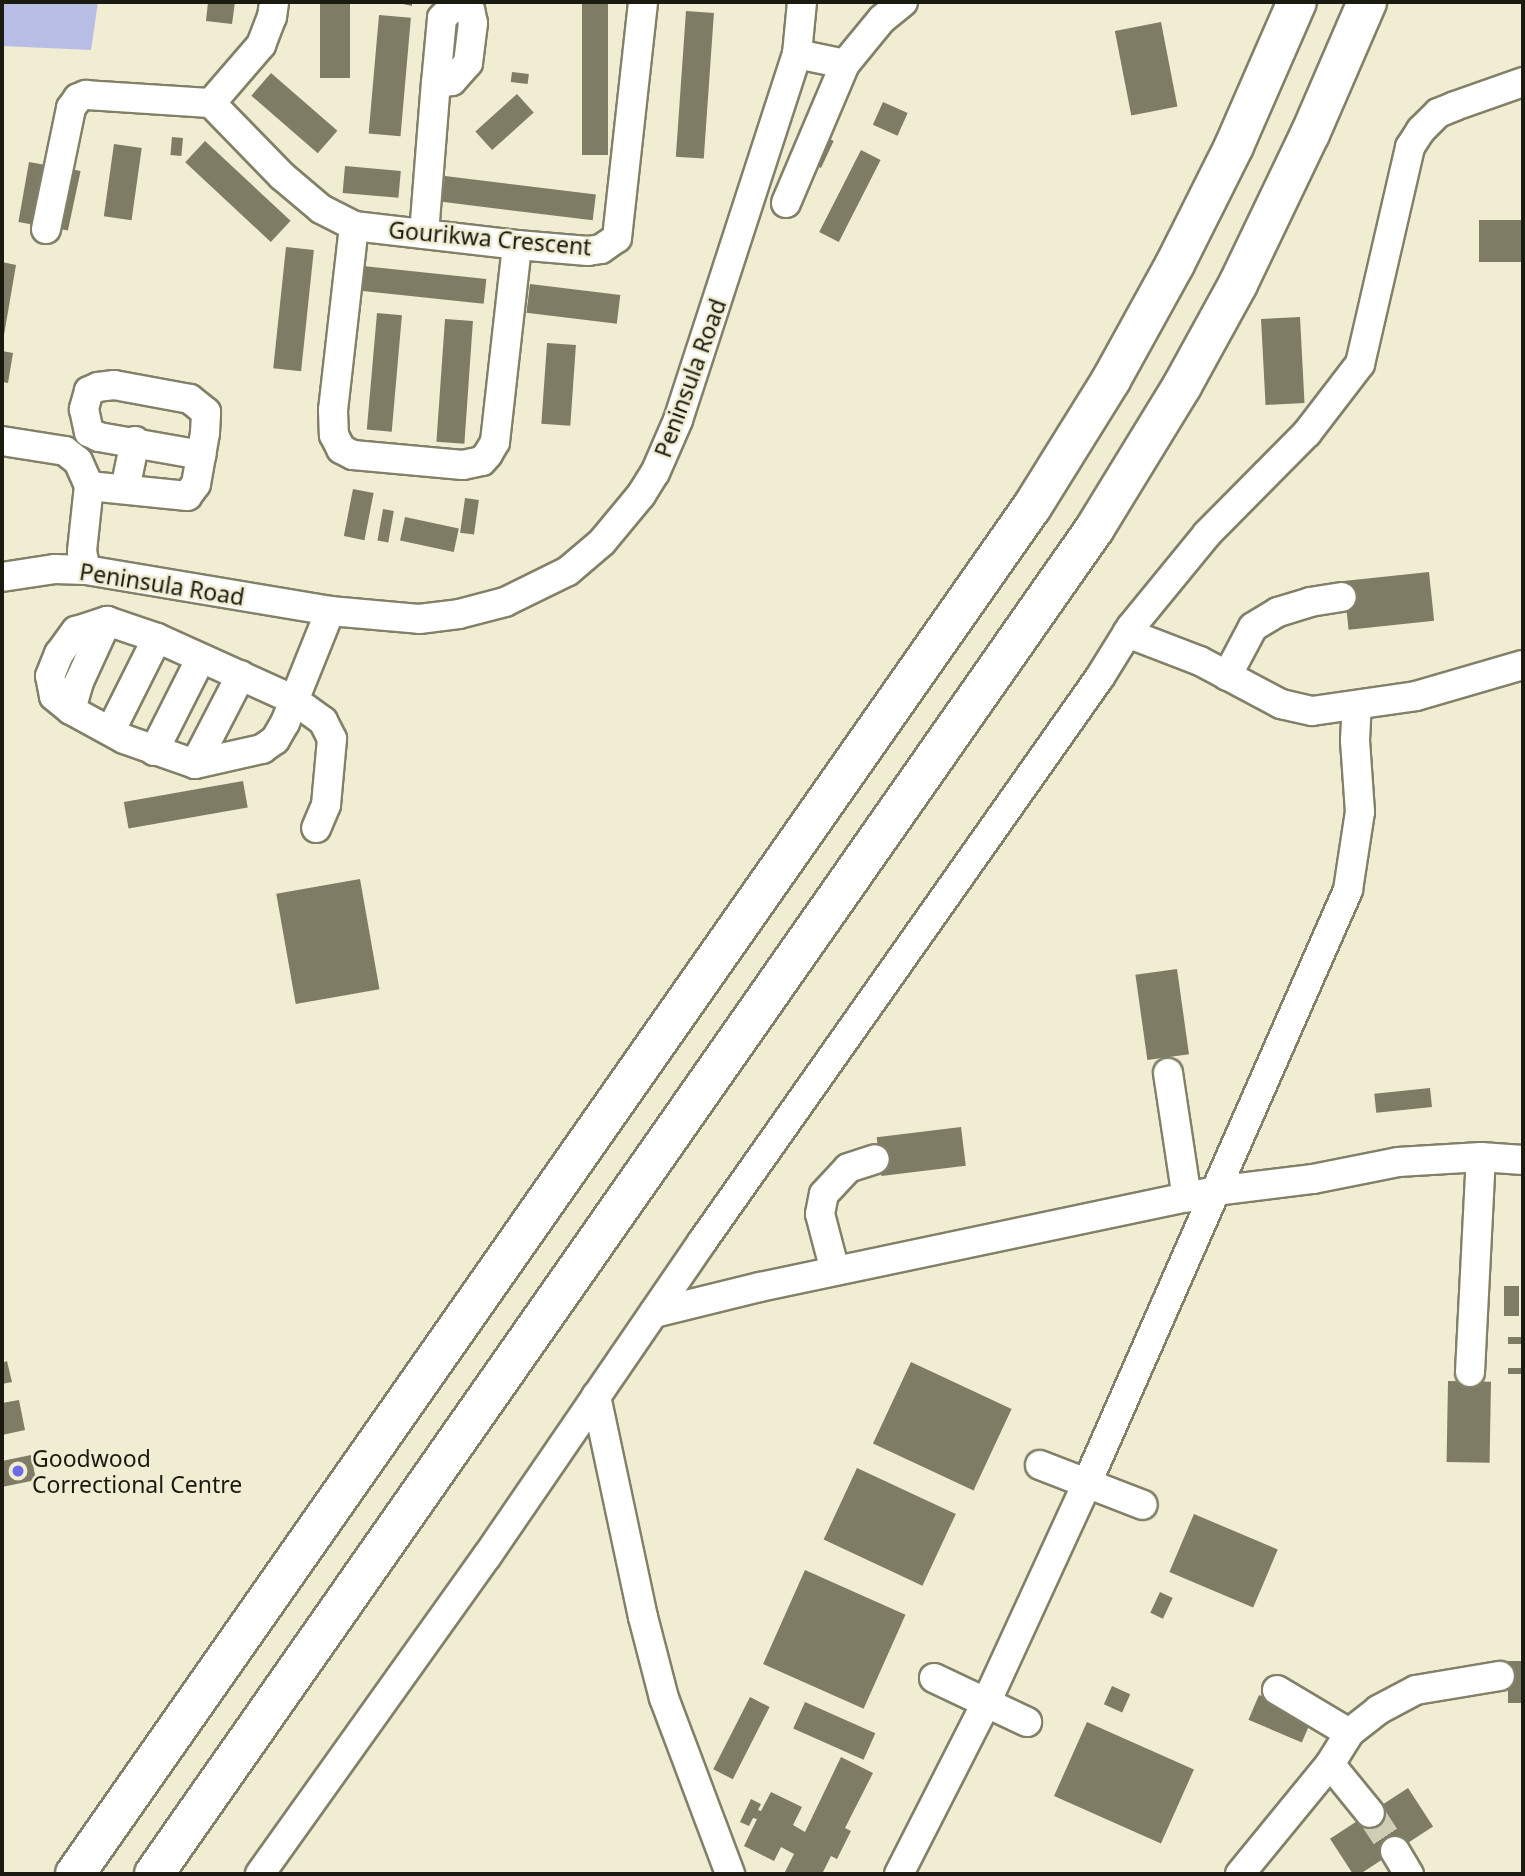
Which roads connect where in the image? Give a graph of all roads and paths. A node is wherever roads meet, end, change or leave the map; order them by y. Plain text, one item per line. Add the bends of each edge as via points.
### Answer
1 (274, 2) edge
2 (643, 2) edge
3 (802, 2) edge
4 (903, 2) edge
5 (1297, 2) edge
6 (1367, 2) edge
7 (797, 54) junction
8 (845, 64) junction
9 (1523, 82) edge
10 (436, 83) dead end
11 (211, 103) junction
12 (786, 203) dead end
13 (354, 226) junction
14 (46, 229) dead end
15 (424, 234) junction
16 (517, 245) junction
17 (2, 441) edge
18 (135, 441) junction
19 (201, 455) junction
20 (89, 486) junction
21 (124, 489) junction
22 (86, 570) junction
23 (2, 577) edge
24 (1342, 597) dead end
25 (330, 611) junction
26 (1127, 633) junction
27 (157, 638) junction
28 (201, 658) junction
29 (1523, 665) edge
30 (241, 675) junction
31 (1227, 676) junction
32 (293, 700) junction
33 (1357, 707) junction
34 (111, 730) junction
35 (154, 751) junction
36 (195, 764) junction
37 (316, 828) dead end
38 (1168, 1073) dead end
39 (1481, 1157) junction
40 (875, 1159) dead end
41 (1523, 1160) edge
42 (1215, 1191) junction
43 (1187, 1198) junction
44 (835, 1271) junction
45 (654, 1313) junction
46 (1470, 1372) dead end
47 (596, 1396) junction
48 (1040, 1465) dead end
49 (1087, 1483) junction
50 (1143, 1505) dead end
51 (284, 1572) junction
52 (1500, 1676) dead end
53 (934, 1678) dead end
54 (1277, 1690) dead end
55 (986, 1703) junction
56 (270, 1709) junction
57 (1027, 1722) dead end
58 (1349, 1733) junction
59 (1330, 1764) junction
60 (1370, 1813) tunnel mouth
61 (56, 1874) edge
62 (75, 1874) edge
63 (154, 1874) edge
64 (169, 1874) edge
65 (260, 1874) edge
66 (730, 1874) edge
67 (899, 1874) edge
68 (1240, 1874) edge

1 - 11 street via 261,45
2 - 16 street, Gourikwa Crescent via 617,238 608,246 588,251
3 - 7 street, Peninsula Road
4 - 8 street via 882,19
5 - 51 highway via 1248,116 1175,264 1041,493
6 - 56 highway via 1253,254 1182,386 1113,500
7 - 8 street
7 - 25 street, Peninsula Road via 678,420 656,472 619,523 568,571 526,594 481,610 419,618
8 - 12 street
9 - 26 street via 1446,110 1421,130 1410,147 1360,364 1307,433 1207,534
10 - 15 street
11 - 13 street, Gourikwa Crescent via 282,176 321,209
11 - 14 street via 78,98 71,108
13 - 15 street, Gourikwa Crescent
13 - 16 street via 333,410 334,435 341,449 353,455 464,465 482,461 488,454 495,442
15 - 16 street, Gourikwa Crescent
17 - 20 street via 65,451 78,461
18 - 19 street
18 - 19 street via 89,432 84,409 89,391 114,385 200,404 206,412
18 - 21 street
19 - 21 street via 196,484 187,496
20 - 21 street
20 - 22 street via 82,551
22 - 23 street, Peninsula Road via 55,569
22 - 25 street, Peninsula Road
24 - 31 street via 1288,609 1253,627
25 - 32 street
26 - 31 street
26 - 45 street
27 - 28 street
27 - 34 street
27 - 34 street via 107,621 71,710
28 - 30 street
28 - 35 street
29 - 33 street via 1416,696
30 - 32 street
30 - 36 street
31 - 33 street via 1281,704 1312,711
32 - 36 street via 275,740 262,749
32 - 37 street via 323,721 332,739 326,805
33 - 42 street via 1360,812 1348,890
34 - 35 street
35 - 36 street
38 - 43 street
39 - 41 street
39 - 42 street via 1398,1162
39 - 46 street
40 - 44 street via 848,1168 824,1194 820,1214
42 - 43 street
42 - 49 street
43 - 44 street
44 - 45 street
45 - 47 street
47 - 65 street
47 - 66 street via 664,1698
48 - 49 street
49 - 50 street
49 - 55 street
51 - 61 highway
51 - 62 highway
52 - 58 street via 1416,1690 1391,1701
53 - 55 street
54 - 58 street
55 - 57 street
55 - 67 street
56 - 63 highway
56 - 64 highway
58 - 59 street
59 - 60 street
59 - 68 street

